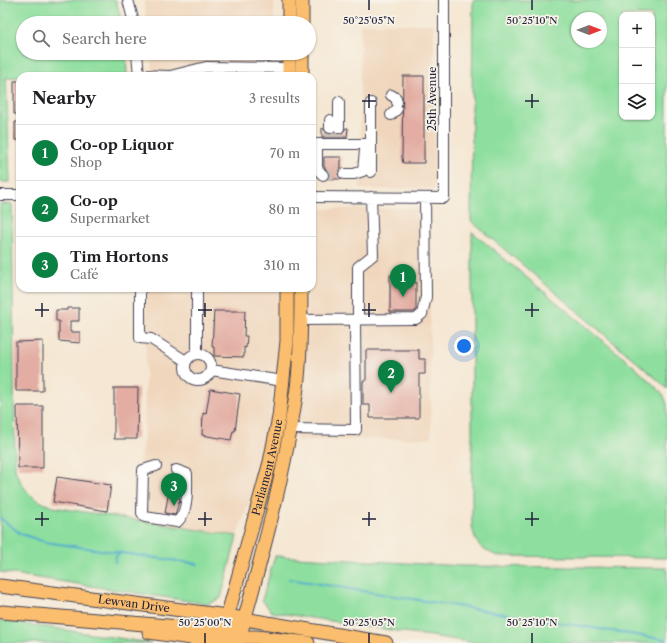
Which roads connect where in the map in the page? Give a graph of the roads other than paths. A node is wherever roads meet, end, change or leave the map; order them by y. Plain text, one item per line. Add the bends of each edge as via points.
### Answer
1 (128, 0) edge
2 (289, 0) edge
3 (302, 0) edge
4 (444, 0) edge
5 (132, 16) edge
6 (289, 16) edge
7 (302, 16) edge
8 (138, 60) edge
9 (288, 60) edge
10 (302, 60) edge
11 (139, 72) edge
12 (186, 72) edge
13 (289, 72) edge
14 (302, 72) edge
15 (339, 102) dead end
16 (372, 104) dead end
17 (334, 134) junction
18 (368, 144) junction
19 (372, 172) dead end
20 (323, 174) dead end
21 (344, 174) tunnel mouth
22 (0, 195) edge
23 (16, 195) edge
24 (316, 197) edge
25 (372, 197) junction
26 (425, 198) junction
27 (140, 292) edge
28 (198, 292) edge
29 (287, 292) edge
30 (301, 292) edge
31 (300, 320) junction
32 (356, 320) junction
33 (197, 354) junction
34 (186, 361) junction
35 (211, 370) junction
36 (284, 381) junction
37 (291, 430) junction
38 (156, 466) dead end
39 (176, 470) dead end
40 (0, 586) edge
41 (1, 612) edge
42 (227, 616) junction
43 (245, 619) junction
44 (228, 639) edge
45 (308, 643) edge
46 (386, 643) edge

1 - 5 street
2 - 6 main road
3 - 7 main road
4 - 26 street, 25th Avenue via 444,198
8 - 11 street
9 - 13 main road
10 - 14 main road
12 - 13 street via 206,67
15 - 17 street
16 - 18 street
17 - 18 street
17 - 20 street via 317,144 317,169
18 - 19 street
18 - 21 street via 363,171
22 - 23 street
24 - 25 street
25 - 26 street
25 - 32 street via 373,255 358,266
26 - 32 street via 426,297 422,314 416,319
27 - 34 street via 140,338 151,339
28 - 33 street
29 - 36 main road, Parliament Avenue
30 - 31 main road, Parliament Avenue
31 - 32 street
31 - 37 main road, Parliament Avenue via 297,387
32 - 37 street via 356,430
33 - 34 street
33 - 35 street via 208,359
34 - 35 street via 186,373 195,380 204,379
35 - 36 street
36 - 42 main road, Parliament Avenue via 270,462
37 - 43 main road, Parliament Avenue
38 - 39 street via 143,470 142,513 145,517 177,522 183,517 187,474
40 - 42 main road, Lewvan Drive
41 - 44 main road
42 - 43 main road, Lewvan Drive
42 - 44 main road, Parliament Avenue
43 - 44 main road, Parliament Avenue
43 - 46 main road, Lewvan Drive
44 - 45 main road

